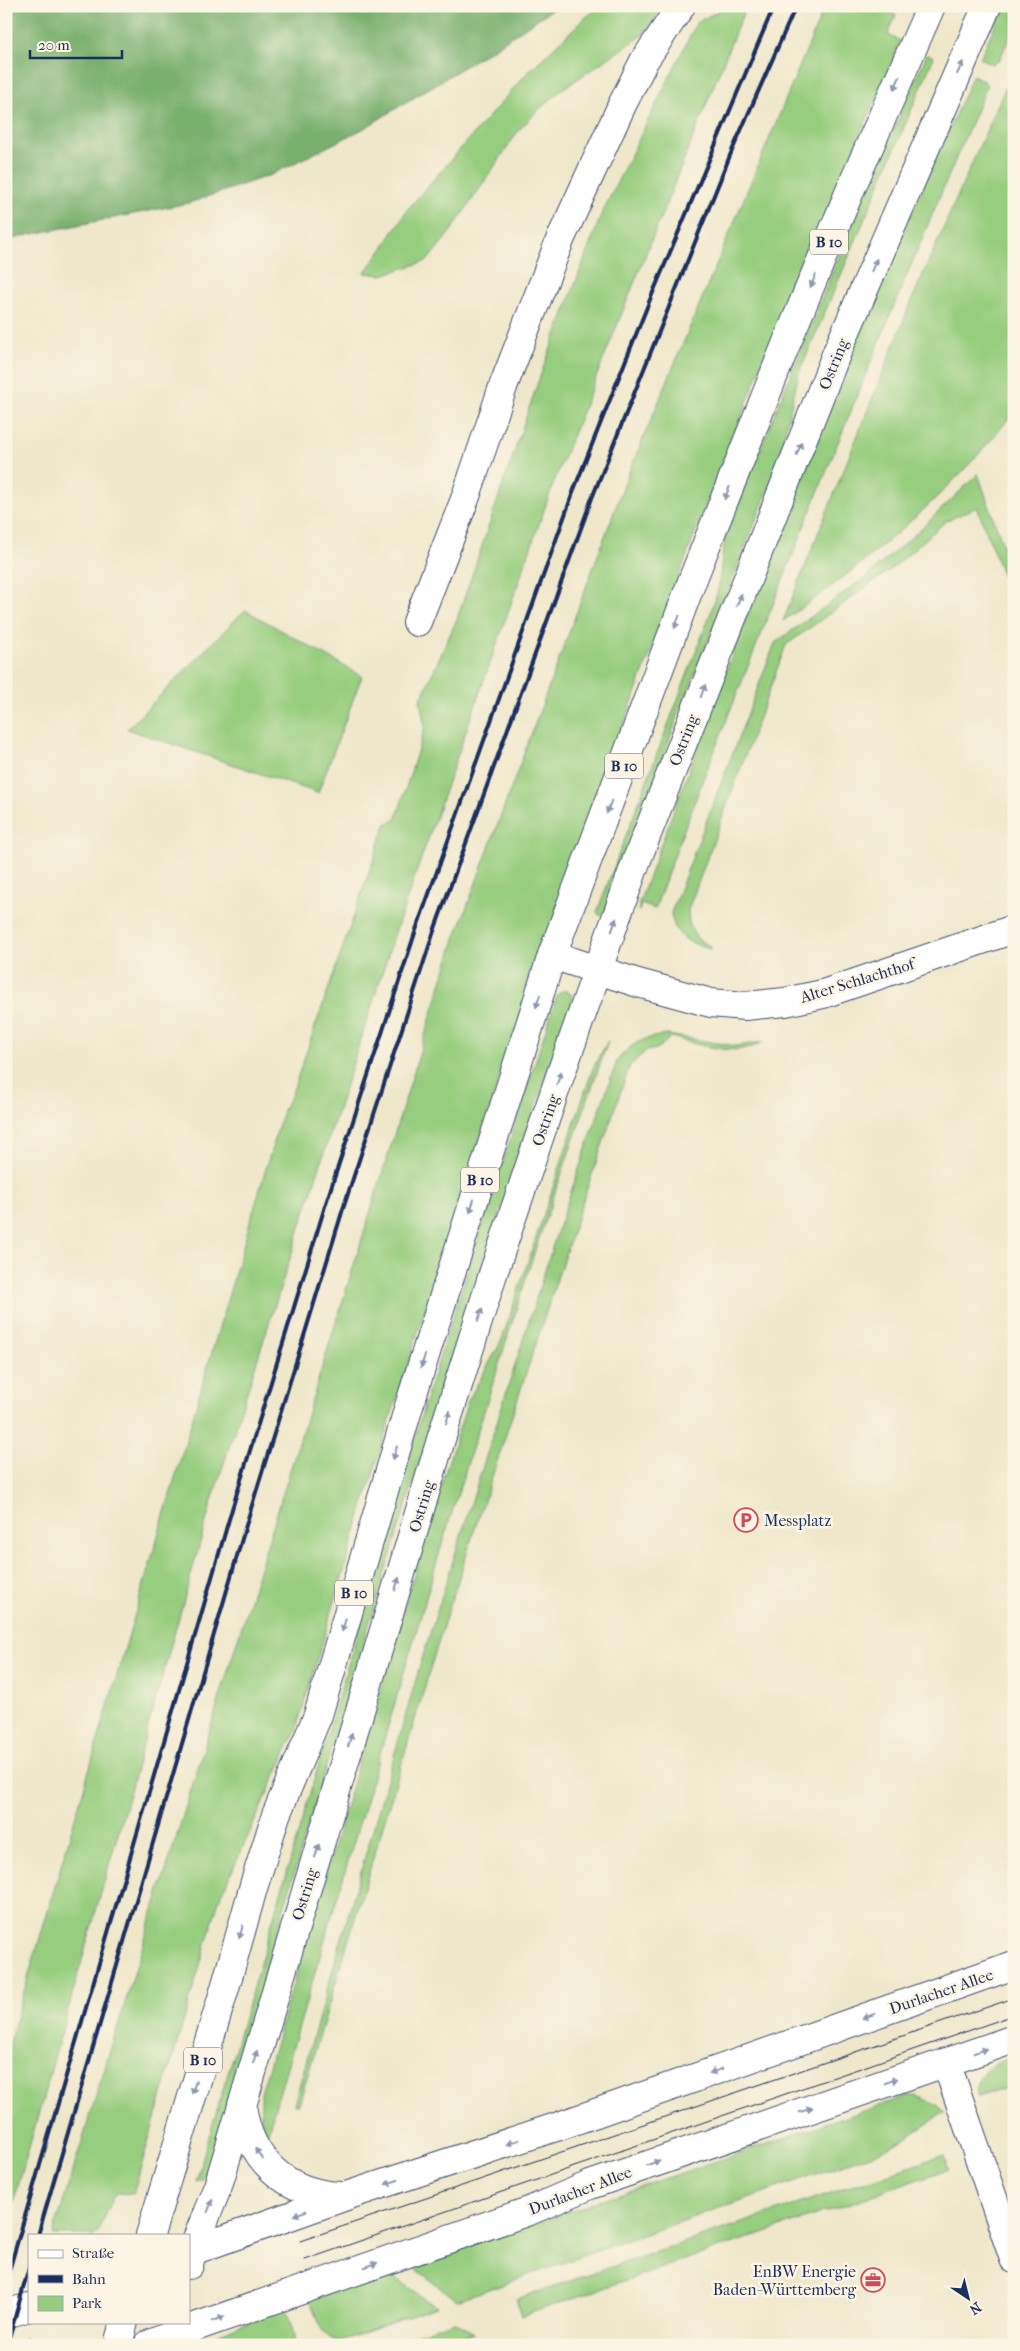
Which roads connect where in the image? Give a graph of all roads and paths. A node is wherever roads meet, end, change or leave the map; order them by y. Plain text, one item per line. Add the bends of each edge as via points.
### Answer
1 (681, 6) edge
2 (931, 6) edge
3 (987, 6) edge
4 (417, 622) dead end
5 (1014, 928) edge
6 (552, 955) junction
7 (598, 971) junction
8 (1014, 1965) edge
9 (1014, 2039) edge
10 (946, 2062) junction
11 (242, 2104) junction
12 (346, 2196) junction
13 (150, 2234) edge
14 (190, 2256) edge
15 (1014, 2259) edge
16 (28, 2307) edge
17 (6, 2314) edge
18 (123, 2324) edge
19 (167, 2337) edge
20 (118, 2345) edge

1 - 4 main road via 640,70 560,240 504,384 466,499
2 -> 6 main road, B 10 via 766,394
7 -> 3 main road, Ostring / B 10 via 658,805 837,352
5 - 7 main road, Alter Schlachthof via 823,994 757,1005 711,1004
6 - 7 main road, Alter Schlachthof
6 -> 13 main road, B 10 via 409,1406 318,1715 276,1815 259,1867
11 -> 7 main road, Ostring / B 10 via 465,1362
8 -> 12 main road, Durlacher Allee via 559,2126
10 -> 9 main road, Durlacher Allee
10 - 15 main road
19 -> 10 main road, Durlacher Allee via 529,2210 590,2185
12 -> 11 main road via 311,2192 280,2176 256,2151 244,2120
14 -> 11 main road, Ostring / B 10 via 218,2186
12 -> 14 main road, Durlacher Allee
16 - 17 main road
18 - 20 main road

